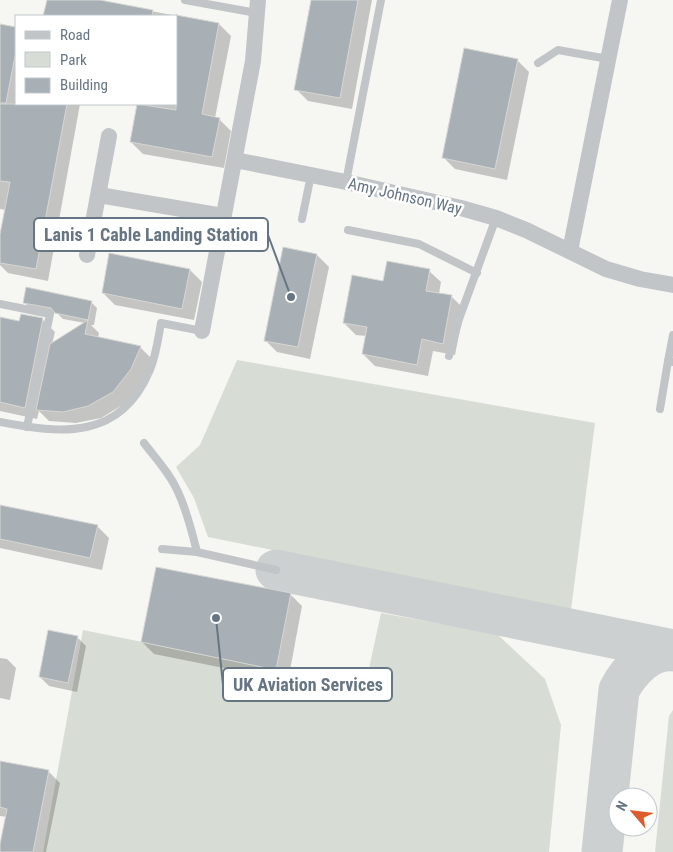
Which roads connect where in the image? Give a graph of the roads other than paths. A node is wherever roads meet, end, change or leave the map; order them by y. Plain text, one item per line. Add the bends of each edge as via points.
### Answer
1 (185, 0) edge
2 (381, 0) edge
3 (620, 0) edge
4 (258, 6) edge
5 (608, 59) junction
6 (538, 63) dead end
7 (109, 136) dead end
8 (235, 160) junction
9 (311, 175) junction
10 (346, 182) junction
11 (99, 194) junction
12 (223, 216) junction
13 (496, 218) junction
14 (302, 219) dead end
15 (348, 230) dead end
16 (570, 251) junction
17 (87, 255) dead end
18 (477, 273) junction
19 (673, 285) edge
20 (0, 304) edge
21 (202, 331) joint
22 (673, 335) edge
23 (449, 356) dead end
24 (671, 362) edge
25 (660, 409) dead end
26 (0, 422) edge
27 (27, 426) junction
28 (144, 443) dead end
29 (162, 550) dead end
30 (197, 552) junction
31 (276, 570) dead end

1 - 4 lane
2 - 10 lane
3 - 5 street
4 - 8 street via 253,61
5 - 6 lane via 558,50
5 - 16 street
7 - 11 street
8 - 9 street, Amy Johnson Way
8 - 12 street
9 - 10 street, Amy Johnson Way
9 - 14 lane
10 - 13 street, Amy Johnson Way
11 - 12 street
11 - 17 street
12 - 21 street
13 - 16 street, Amy Johnson Way
13 - 18 lane
15 - 18 lane via 419,244
16 - 19 street, Amy Johnson Way via 606,269
18 - 23 lane
20 - 27 lane via 50,314
21 - 27 lane via 161,323 155,353 141,388 128,404 98,424 61,430
22 - 24 lane
24 - 25 lane
26 - 27 lane
28 - 30 lane via 178,491
29 - 30 lane
30 - 31 lane

